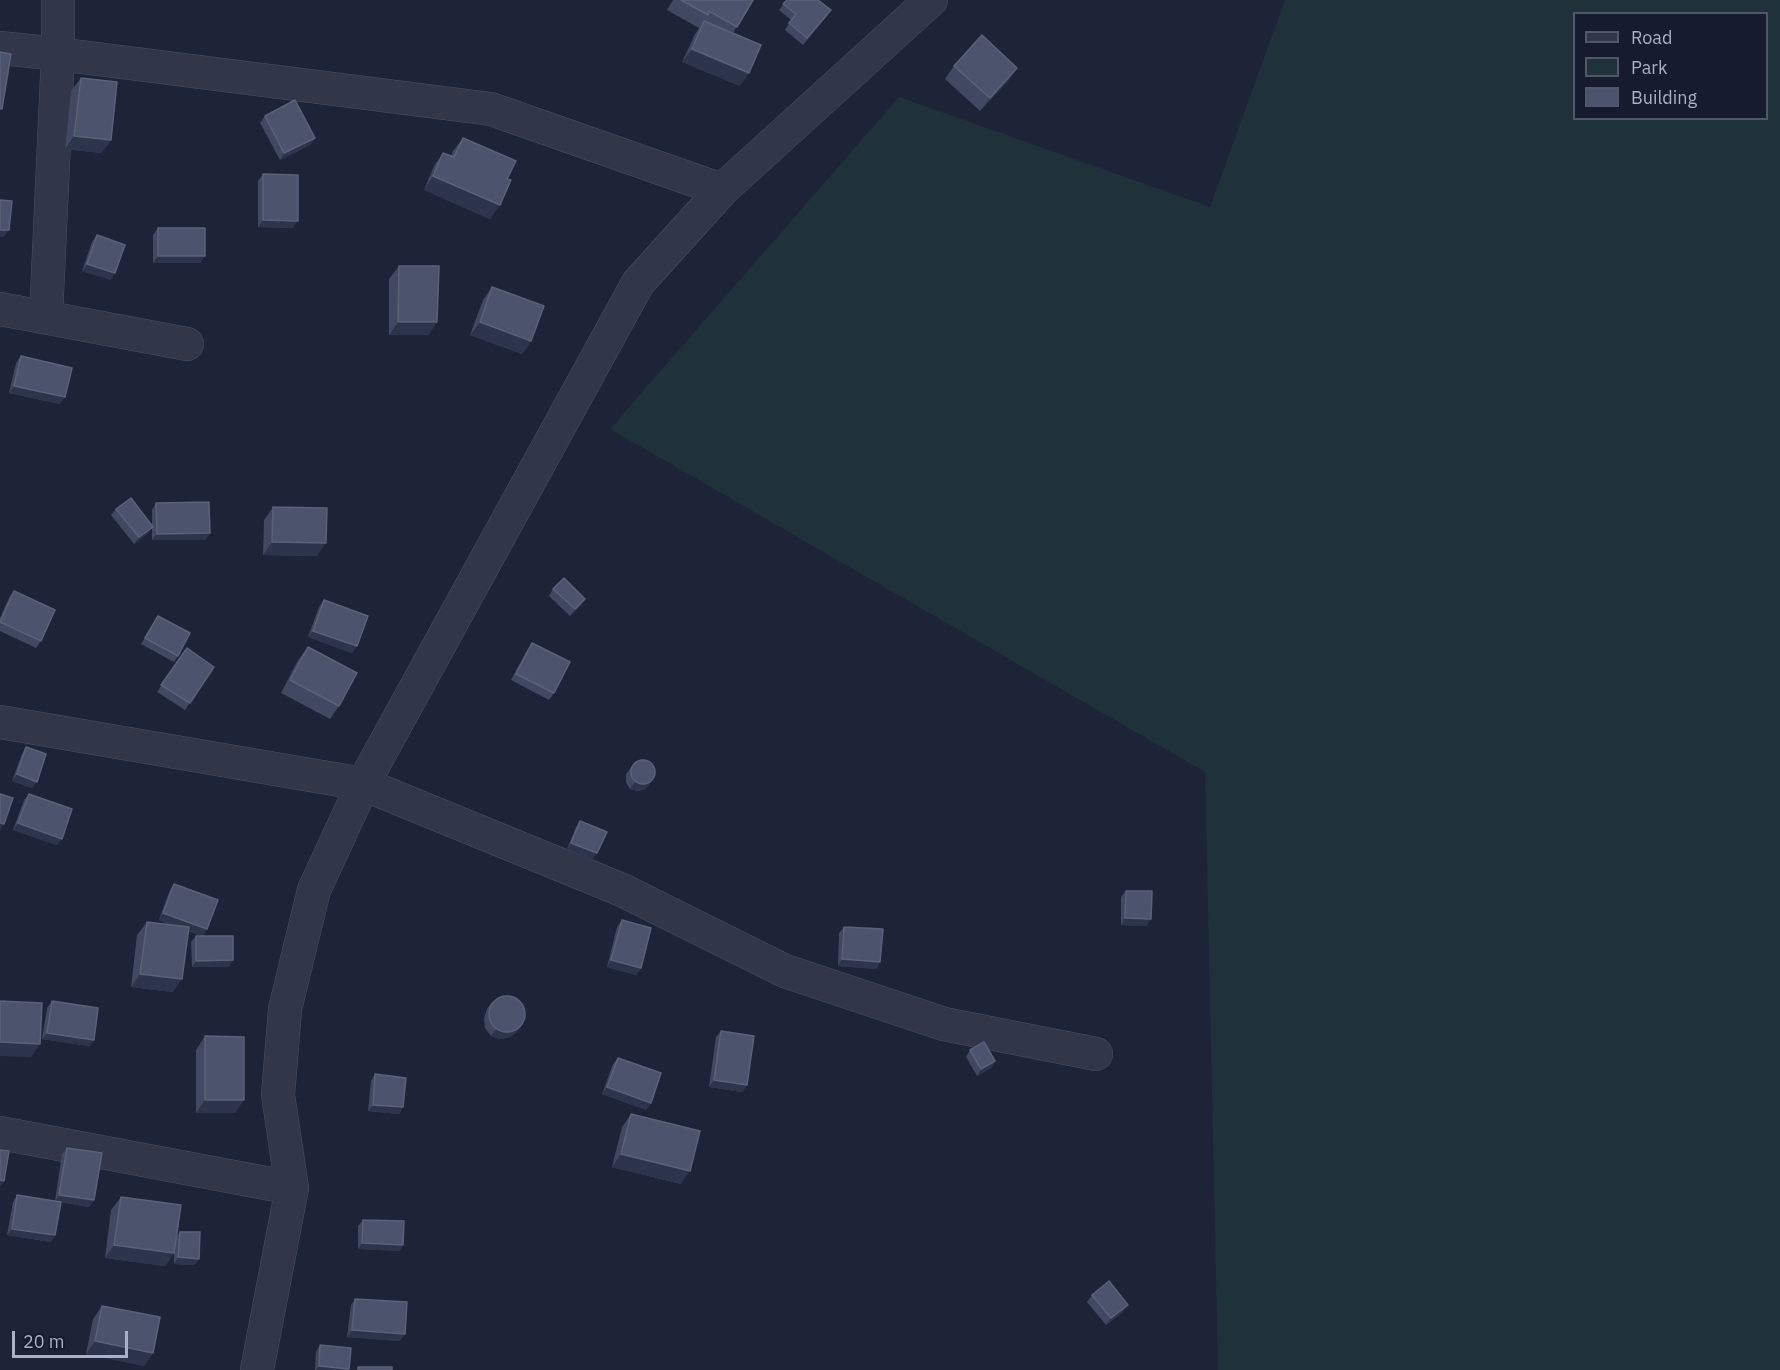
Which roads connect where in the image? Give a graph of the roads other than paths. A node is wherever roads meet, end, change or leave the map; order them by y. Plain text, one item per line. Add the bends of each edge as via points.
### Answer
1 (58, 0) edge
2 (931, 0) edge
3 (0, 48) edge
4 (58, 54) junction
5 (722, 190) junction
6 (0, 309) edge
7 (46, 317) junction
8 (187, 344) dead end
9 (0, 722) edge
10 (363, 784) junction
11 (1096, 1054) dead end
12 (0, 1133) edge
13 (292, 1188) junction
14 (257, 1370) edge

1 - 4 street
2 - 5 street
3 - 4 street
4 - 5 street via 491,109
4 - 7 street
5 - 10 street via 638,284
6 - 7 street
7 - 8 street
9 - 10 street
10 - 11 street via 622,890 784,971 944,1024
10 - 13 street via 314,890 285,1009 278,1095
12 - 13 street
13 - 14 street

